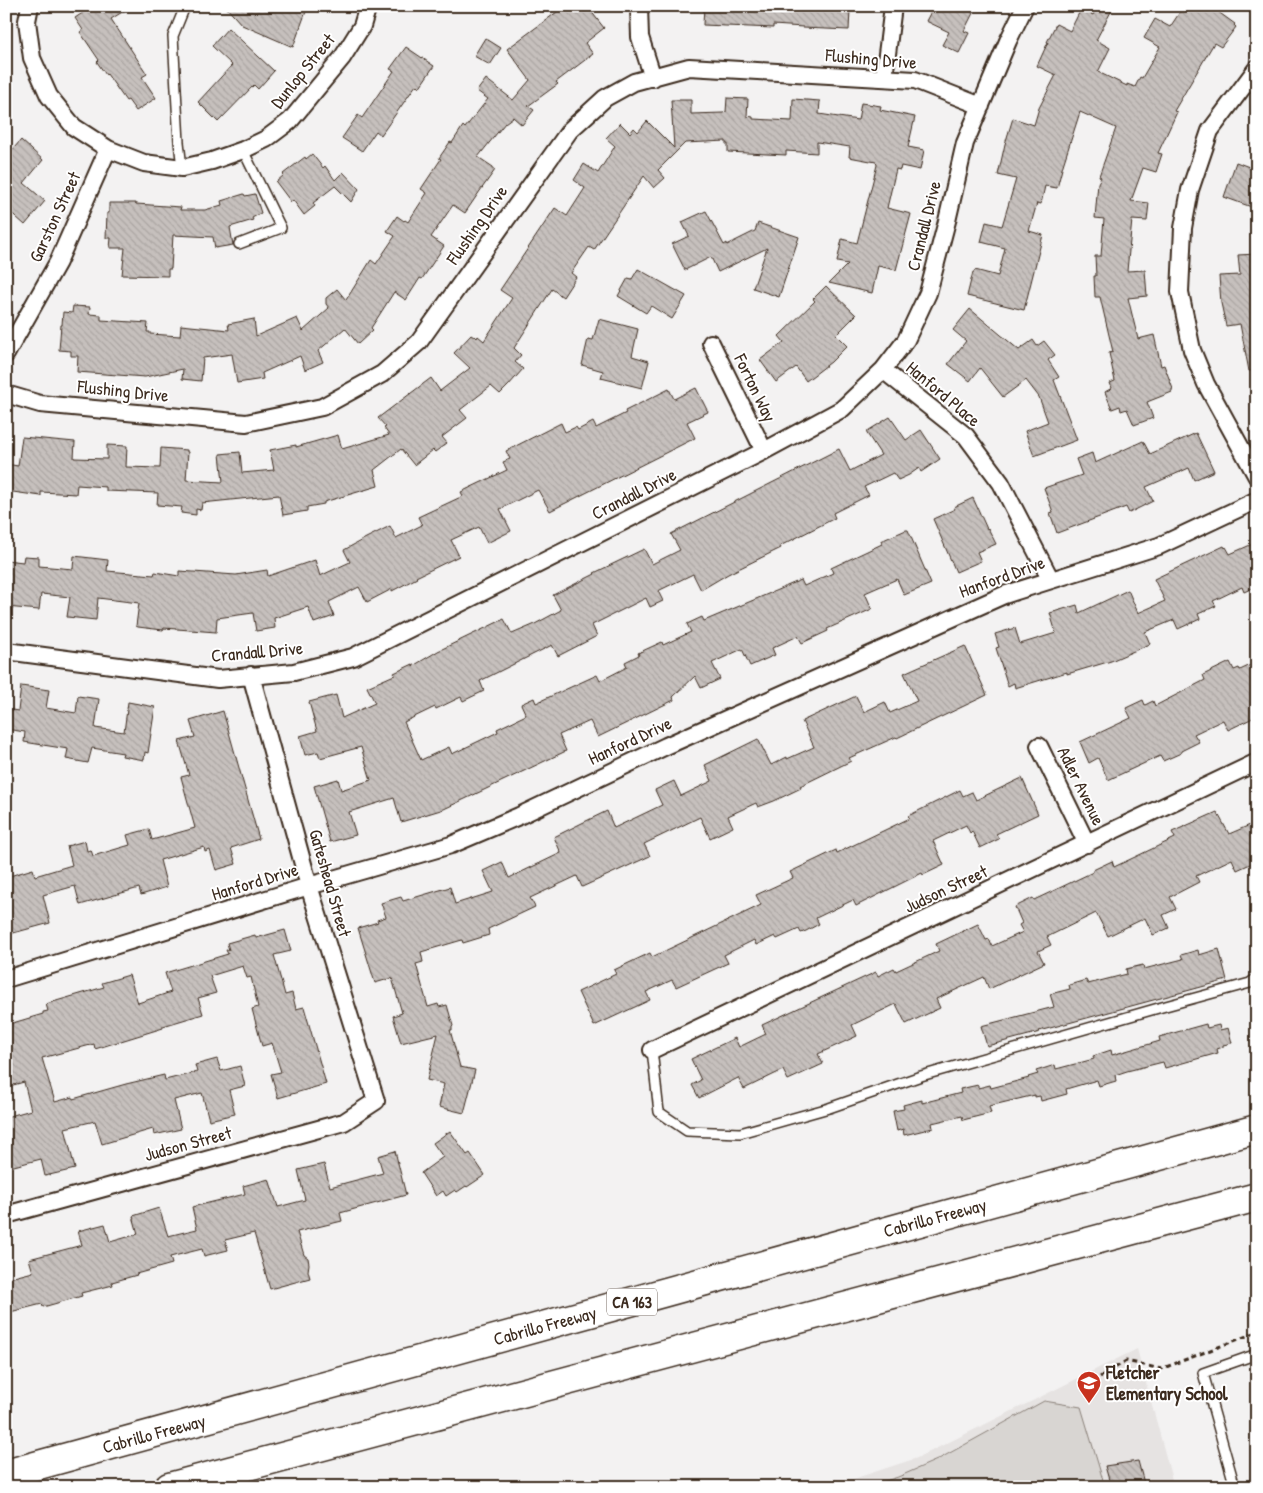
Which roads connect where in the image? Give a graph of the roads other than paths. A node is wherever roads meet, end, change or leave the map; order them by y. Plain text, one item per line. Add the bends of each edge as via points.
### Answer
1 (30, 6) edge
2 (186, 6) edge
3 (368, 6) edge
4 (639, 6) edge
5 (893, 6) edge
6 (1025, 6) edge
7 (1257, 68) edge
8 (652, 78) junction
9 (884, 78) junction
10 (981, 106) junction
11 (108, 149) junction
12 (243, 150) junction
13 (182, 168) junction
14 (239, 244) dead end
15 (711, 343) dead end
16 (6, 354) edge
17 (883, 370) junction
18 (6, 394) edge
19 (764, 451) junction
20 (1257, 477) edge
21 (1257, 500) edge
22 (1050, 580) junction
23 (6, 651) edge
24 (251, 675) junction
25 (1039, 746) dead end
26 (1257, 762) edge
27 (1087, 844) junction
28 (309, 886) junction
29 (1257, 978) edge
30 (6, 979) edge
31 (652, 1050) joint
32 (376, 1101) joint
33 (1257, 1129) edge
34 (1257, 1197) edge
35 (6, 1215) edge
36 (1257, 1354) edge
37 (6, 1474) edge
38 (169, 1487) edge
39 (1235, 1487) edge

1 - 11 street, Dunlop Street via 27,21 32,58 49,96 74,127
2 - 13 lane via 173,36
3 - 12 street, Dunlop Street via 362,26 342,58 290,121 266,139
4 - 8 street via 640,37
5 - 9 street
6 - 10 street, Crandall Drive
7 - 20 street via 1210,131 1190,190 1182,228 1180,292 1195,358
8 - 9 street, Flushing Drive via 688,67
8 - 18 street, Flushing Drive via 634,82 605,98 570,130 419,342 382,374 322,407 246,424 40,404
9 - 10 street, Flushing Drive via 915,80
10 - 17 street, Crandall Drive via 965,142 928,293 906,340
11 - 13 street, Dunlop Street via 144,163
11 - 16 street, Garston Street via 58,262
12 - 13 street, Dunlop Street
12 - 14 lane via 281,228
15 - 19 street, Forton Way
17 - 19 street, Crandall Drive via 842,409
17 - 22 street, Hanford Place via 966,436 1001,483
19 - 24 street, Crandall Drive via 353,657 294,672
21 - 22 street, Hanford Drive via 1159,546
22 - 28 street, Hanford Drive via 997,598 459,842
23 - 24 street, Crandall Drive via 218,679
24 - 28 street, Gateshead Street
25 - 27 street, Adler Avenue
26 - 27 street, Judson Street
27 - 31 street, Judson Street
28 - 30 street, Hanford Drive
28 - 32 street, Gateshead Street
29 - 31 lane via 1250,983 921,1076 829,1108 740,1133 687,1132 659,1112
32 - 35 street, Judson Street via 344,1122
33 - 37 highway, Cabrillo Freeway / CA 163
34 - 38 highway
36 - 39 lane via 1202,1373

